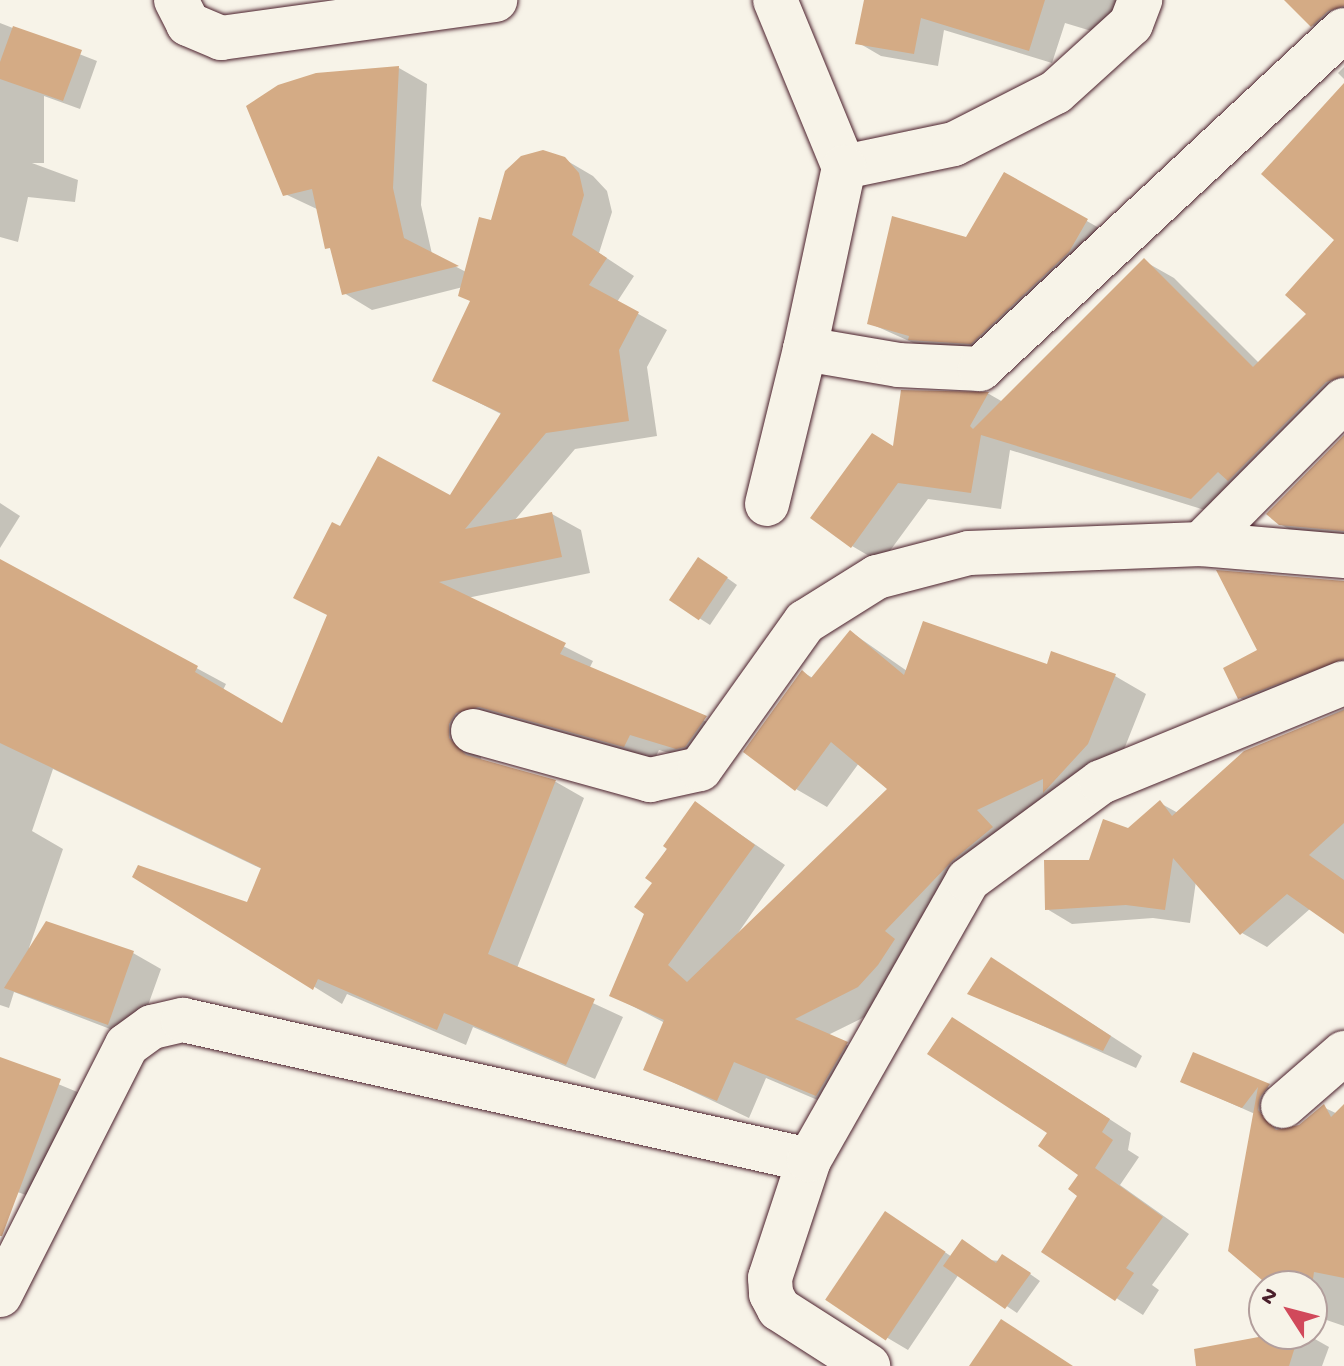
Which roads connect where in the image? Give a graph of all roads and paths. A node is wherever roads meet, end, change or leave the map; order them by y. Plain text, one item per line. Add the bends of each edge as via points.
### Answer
1 (176, 0) edge
2 (495, 0) edge
3 (775, 0) edge
4 (1140, 0) edge
5 (1344, 30) edge
6 (844, 167) junction
7 (805, 349) junction
8 (1344, 400) edge
9 (767, 504) dead end
10 (1201, 544) junction
11 (1344, 556) edge
12 (1344, 683) edge
13 (473, 731) dead end
14 (1344, 1053) edge
15 (1283, 1106) dead end
16 (809, 1160) junction
17 (0, 1295) edge
18 (868, 1366) edge

1 - 2 street via 188,24 221,38
3 - 6 street
4 - 6 street via 1131,24 1056,92 954,144
5 - 7 street via 980,369 899,365
6 - 7 street
7 - 9 street
8 - 10 street
10 - 11 street
10 - 13 street via 969,553 877,577 805,622 700,769 650,780
12 - 16 street via 1101,782 968,880
14 - 15 street
16 - 17 street via 183,1020 152,1027 127,1045
16 - 18 street via 770,1278 771,1294 779,1309

